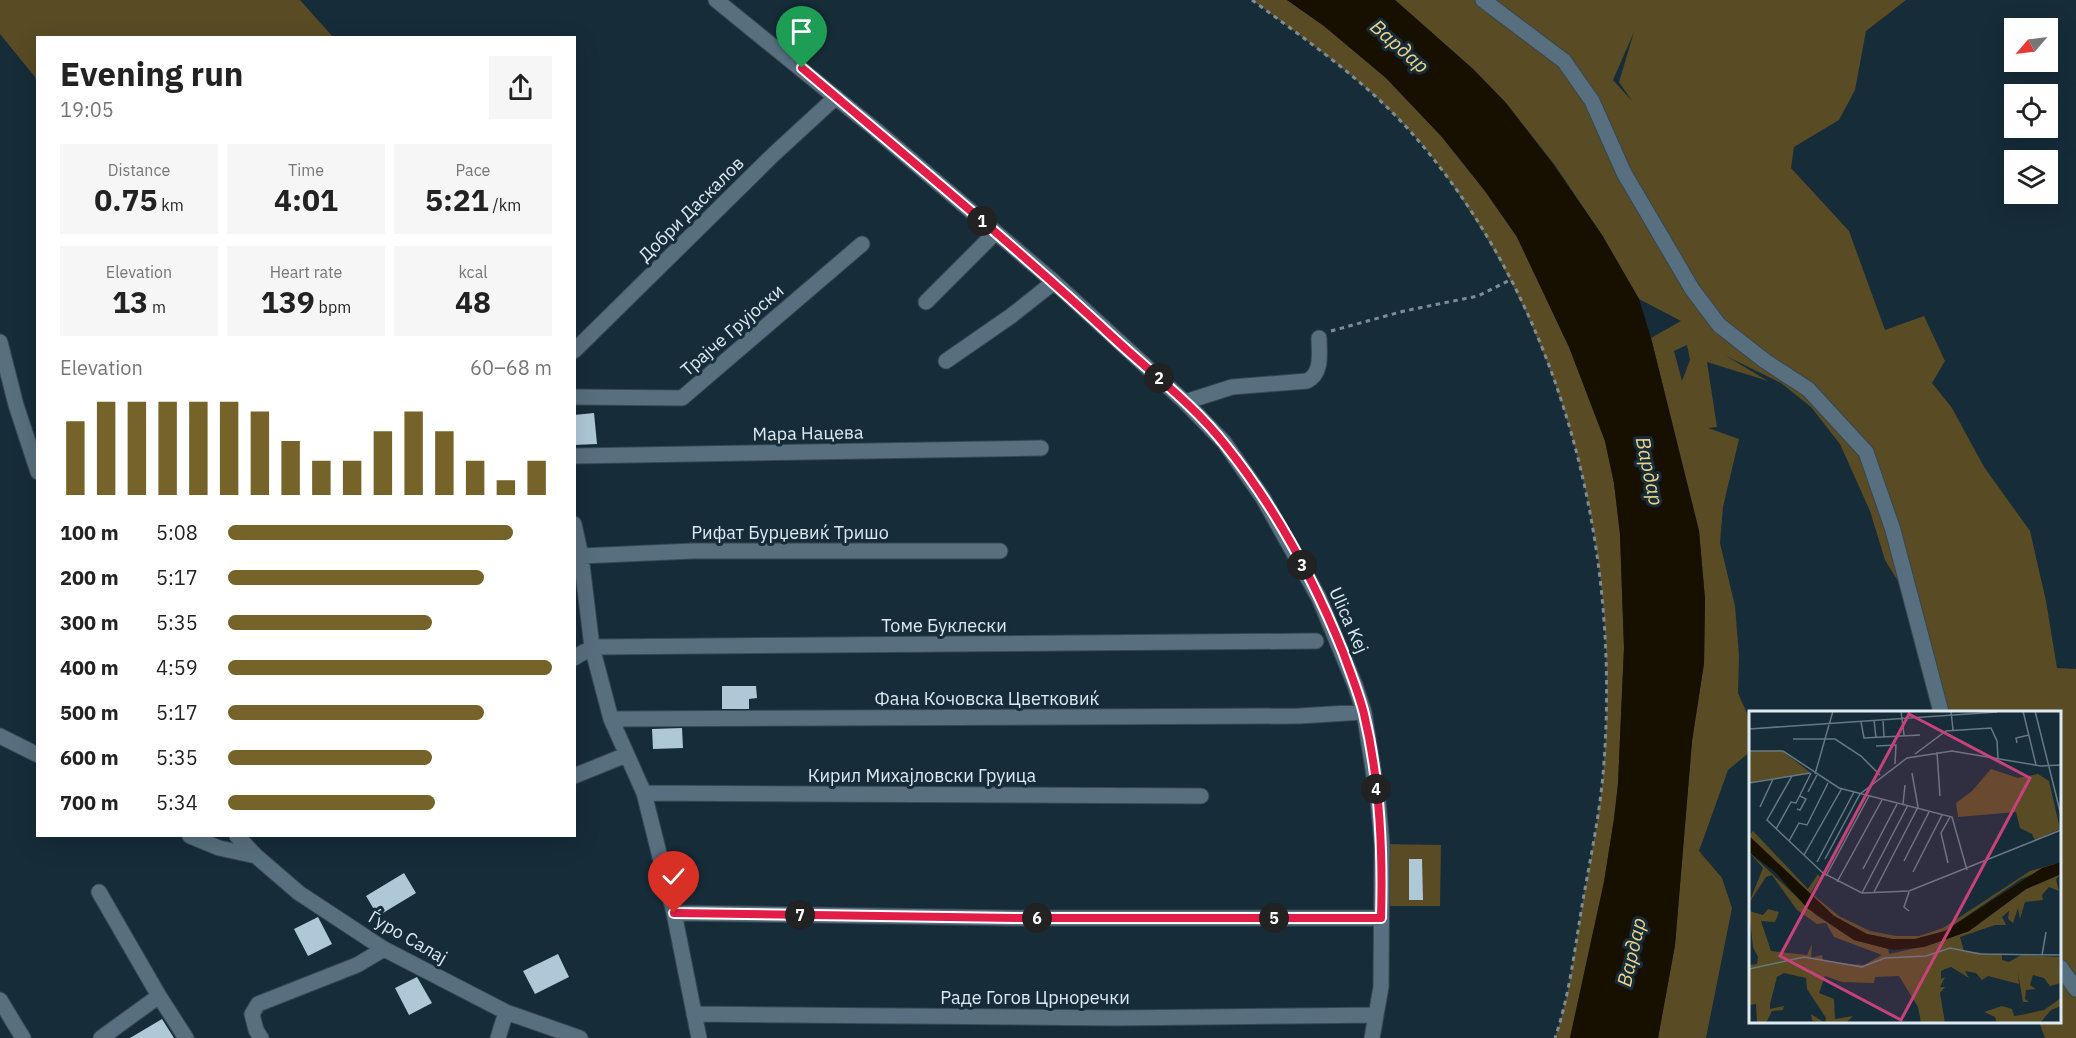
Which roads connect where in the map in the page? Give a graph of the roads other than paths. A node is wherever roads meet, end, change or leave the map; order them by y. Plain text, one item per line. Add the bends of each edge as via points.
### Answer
1 (716, 0) edge
2 (1483, 0) edge
3 (836, 98) junction
4 (995, 233) junction
5 (862, 244) dead end
6 (1054, 282) junction
7 (926, 302) dead end
8 (1321, 336) road end
9 (0, 342) edge
10 (576, 349) edge
11 (946, 361) dead end
12 (576, 397) edge
13 (1185, 402) junction
14 (1041, 448) dead end
15 (576, 456) edge
16 (36, 466) edge
17 (576, 535) edge
18 (1000, 551) dead end
19 (580, 556) junction
20 (1316, 641) dead end
21 (592, 647) junction
22 (576, 657) edge
23 (1941, 711) edge
24 (1364, 712) junction
25 (611, 719) junction
26 (0, 736) edge
27 (36, 754) edge
28 (626, 755) junction
29 (576, 775) edge
30 (644, 793) junction
31 (1201, 796) dead end
32 (192, 837) edge
33 (238, 837) edge
34 (256, 856) junction
35 (99, 892) dead end
36 (674, 913) junction
37 (1381, 918) junction
38 (384, 949) junction
39 (2061, 968) edge
40 (2076, 989) edge
41 (159, 996) junction
42 (0, 1000) edge
43 (506, 1012) junction
44 (694, 1014) junction
45 (1376, 1015) junction
46 (23, 1038) edge
47 (101, 1038) edge
48 (186, 1038) edge
49 (261, 1038) edge
50 (498, 1038) edge
51 (580, 1038) edge
52 (699, 1038) edge
53 (1372, 1038) edge

1 - 3 street, Ulica Kej
2 - 23 street via 1563,61 1592,100 1628,182 1692,289 1719,325 1765,362 1808,389 1866,452 1893,530
3 - 4 street, Ulica Kej
3 - 10 street, Добри Даскалов
4 - 6 street, Ulica Kej
4 - 7 street
5 - 12 street, Трајче Грујоски via 682,398
6 - 11 street
6 - 13 street, Ulica Kej
8 - 13 street via 1317,371 1312,379 1232,387
9 - 16 street
13 - 24 street, Ulica Kej via 1224,442 1263,498 1319,598
14 - 15 street, Мара Нацева
17 - 19 street
18 - 19 street, Рифат Бурџевиќ Тришо via 693,551
19 - 21 street
20 - 21 street, Томе Буклески
21 - 22 street
21 - 25 street
24 - 25 street, Фана Кочовска Цветковиќ via 1299,716
24 - 37 street, Ulica Kej via 1382,844
25 - 28 street
26 - 27 street
28 - 29 street
28 - 30 street
30 - 31 street, Кирил Михајловски Груица
30 - 36 street
32 - 34 street
33 - 34 street, Ѓуро Салај
34 - 38 street, Ѓуро Салај via 299,893
35 - 41 street
36 - 37 street
36 - 44 street
37 - 45 street, Ulica Kej via 1381,987
38 - 43 street, Ѓуро Салај
38 - 49 street via 357,965 258,1004 252,1014
39 - 40 street
41 - 47 street
41 - 48 street
42 - 46 street
43 - 50 street
43 - 51 street, Ѓуро Салај
44 - 45 street, Раде Гогов Црноречки via 1116,1018
44 - 52 street
45 - 53 street, Ulica Kej

